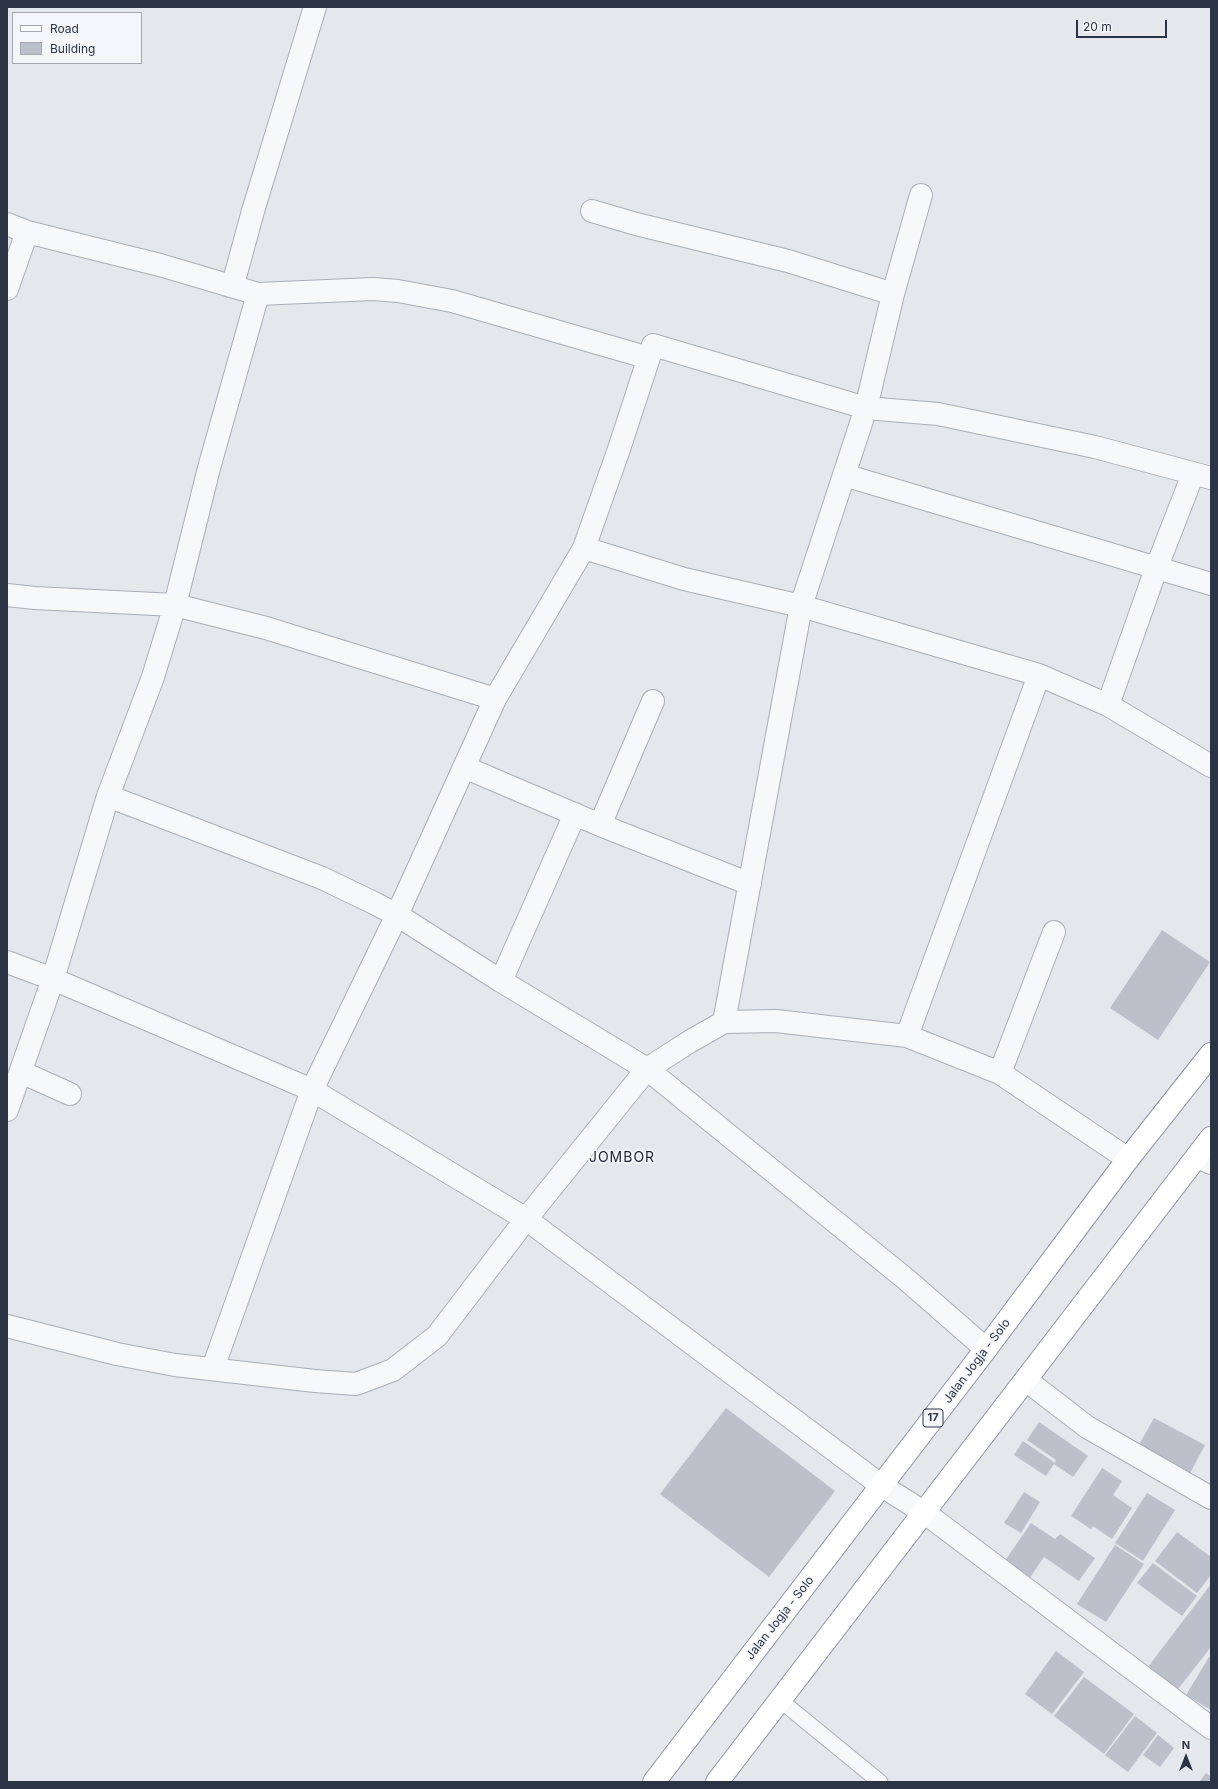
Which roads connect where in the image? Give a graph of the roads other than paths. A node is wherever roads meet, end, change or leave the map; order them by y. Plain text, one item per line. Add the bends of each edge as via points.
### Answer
1 (315, 7) edge
2 (921, 195) dead end
3 (592, 211) dead end
4 (17, 228) edge
5 (230, 286) junction
6 (7, 289) edge
7 (258, 294) junction
8 (893, 294) junction
9 (649, 358) junction
10 (866, 408) junction
11 (844, 475) junction
12 (1202, 476) edge
13 (584, 548) junction
14 (1156, 569) junction
15 (1211, 584) edge
16 (7, 595) edge
17 (175, 605) junction
18 (801, 606) junction
19 (1038, 675) junction
20 (495, 700) junction
21 (653, 702) dead end
22 (1108, 705) junction
23 (1211, 766) edge
24 (464, 767) junction
25 (108, 796) junction
26 (575, 814) junction
27 (600, 825) junction
28 (750, 884) junction
29 (397, 915) junction
30 (1054, 932) dead end
31 (7, 962) edge
32 (53, 979) junction
33 (501, 981) junction
34 (724, 1022) junction
35 (907, 1036) junction
36 (1211, 1054) edge
37 (647, 1070) junction
38 (21, 1072) junction
39 (1000, 1074) junction
40 (312, 1090) junction
41 (70, 1094) dead end
42 (7, 1110) edge
43 (1211, 1138) edge
44 (1128, 1159) junction
45 (1204, 1160) edge
46 (526, 1219) junction
47 (7, 1326) edge
48 (986, 1349) junction
49 (213, 1368) junction
50 (1026, 1380) junction
51 (882, 1486) junction
52 (1211, 1498) edge
53 (925, 1513) junction
54 (780, 1700) junction
55 (1211, 1728) edge
56 (654, 1782) edge
57 (717, 1782) edge
58 (880, 1782) edge

1 - 5 street via 235,277
2 - 8 street
3 - 8 street via 788,261
4 - 5 street
4 - 6 street
5 - 7 street
7 - 9 street via 373,289 398,291 452,301
7 - 17 street via 209,468
8 - 10 street
9 - 10 street via 653,346
9 - 13 street via 620,449
10 - 11 street
10 - 12 street via 938,414 1095,447
11 - 14 street
11 - 18 street
12 - 14 street
13 - 18 street via 684,579
13 - 20 street
14 - 15 street
14 - 22 street
16 - 17 street
17 - 20 street via 266,628
17 - 25 street via 153,677
18 - 19 street
18 - 28 street
19 - 22 street
19 - 35 street
20 - 24 street
21 - 27 street
22 - 23 street
24 - 26 street
24 - 29 street
25 - 29 street via 322,878
25 - 32 street
26 - 27 street
26 - 33 street
27 - 28 street
28 - 34 street
29 - 33 street
29 - 40 street
30 - 39 street
31 - 32 street
32 - 38 street
32 - 40 street
33 - 37 street
34 - 35 street via 776,1021
34 - 37 street
35 - 39 street
36 - 44 highway, Jalan Jogja - Solo / 17
37 - 46 street
37 - 48 street via 907,1280
38 - 41 street
38 - 42 street
39 - 44 street
40 - 46 street
40 - 49 street
43 - 45 highway
44 - 48 highway, Jalan Jogja - Solo / 17
45 - 50 highway
46 - 49 street via 437,1336 393,1370 356,1384
46 - 51 street
47 - 49 street via 117,1354 175,1365
48 - 51 highway, Jalan Jogja - Solo / 17
50 - 52 street via 1088,1427
50 - 53 highway
51 - 53 street
51 - 56 highway, Jalan Jogja - Solo / 17
53 - 54 highway
53 - 55 street
54 - 57 highway
54 - 58 lane

